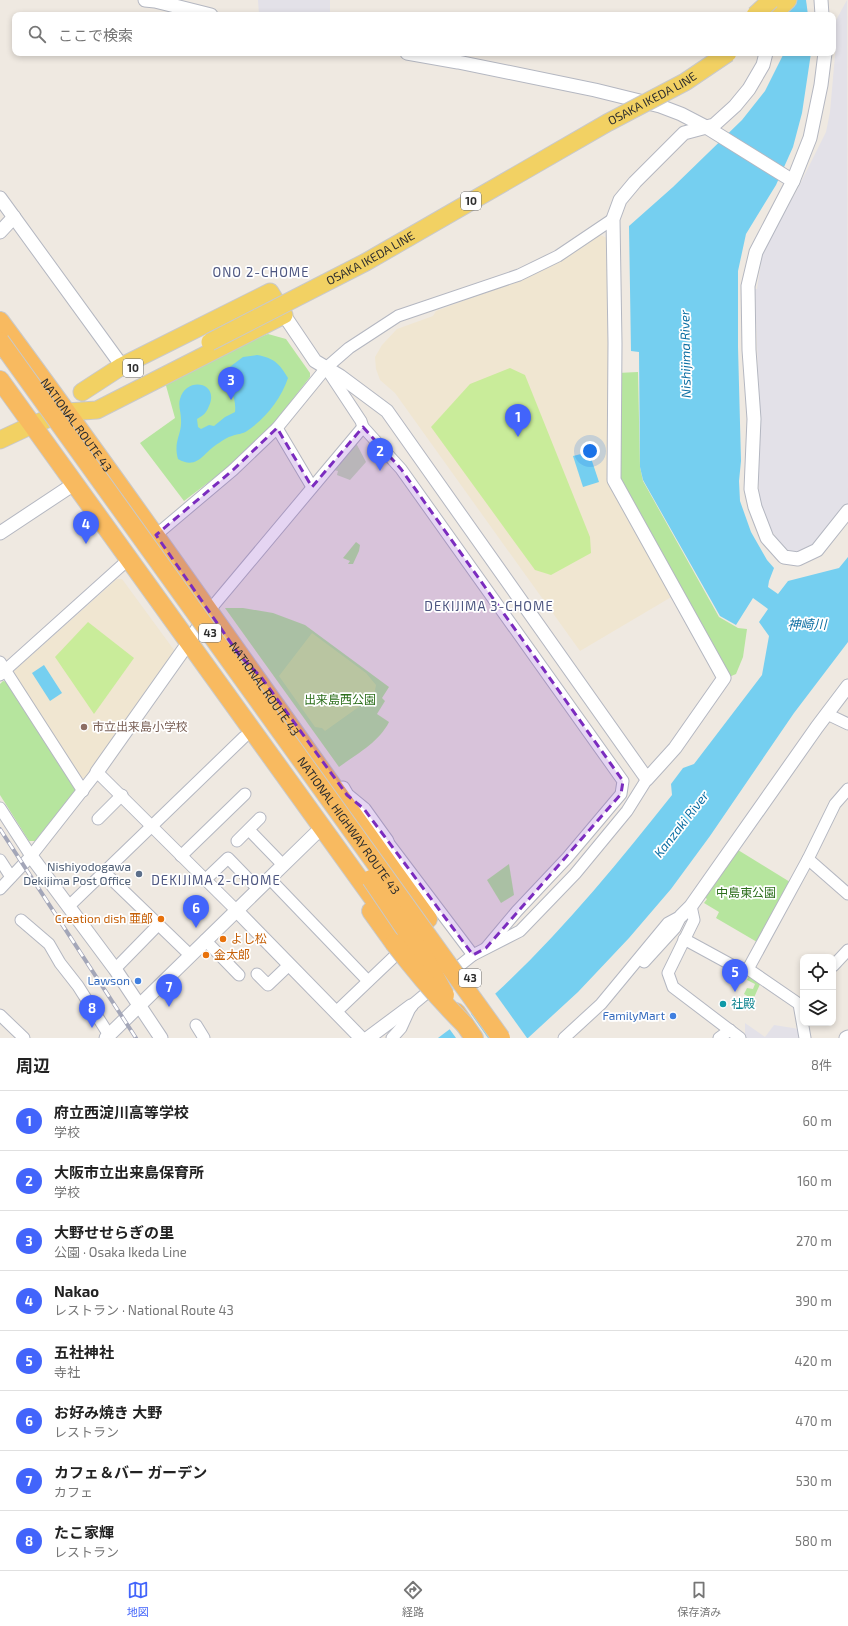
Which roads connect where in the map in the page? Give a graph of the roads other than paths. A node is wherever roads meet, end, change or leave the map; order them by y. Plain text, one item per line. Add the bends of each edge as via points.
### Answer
1 (145, 0) edge
2 (771, 0) edge
3 (788, 0) edge
4 (820, 0) edge
5 (200, 12) edge
6 (758, 12) edge
7 (771, 12) edge
8 (774, 12) edge
9 (822, 12) edge
10 (424, 56) edge
11 (705, 56) edge
12 (724, 56) edge
13 (765, 56) edge
14 (825, 56) edge
15 (706, 127) junction
16 (789, 179) junction
17 (0, 198) edge
18 (14, 217) junction
19 (612, 218) junction
20 (0, 232) edge
21 (284, 316) junction
22 (0, 321) edge
23 (208, 338) junction
24 (0, 341) edge
25 (0, 358) edge
26 (122, 366) junction
27 (326, 368) junction
28 (0, 380) edge
29 (82, 392) junction
30 (63, 407) junction
31 (29, 420) junction
32 (363, 427) junction
33 (0, 428) edge
34 (277, 428) junction
35 (0, 440) edge
36 (74, 484) junction
37 (312, 487) junction
38 (848, 511) edge
39 (0, 533) edge
40 (156, 535) junction
41 (130, 558) junction
42 (208, 612) junction
43 (189, 642) junction
44 (240, 656) junction
45 (2, 669) edge
46 (848, 686) edge
47 (223, 688) junction
48 (827, 714) junction
49 (848, 724) edge
50 (244, 737) junction
51 (97, 772) junction
52 (647, 779) junction
53 (848, 789) edge
54 (83, 791) junction
55 (245, 794) dead end
56 (122, 795) junction
57 (0, 808) edge
58 (260, 818) dead end
59 (98, 819) dead end
60 (152, 825) junction
61 (249, 830) junction
62 (315, 834) junction
63 (237, 841) dead end
64 (387, 841) joint
65 (31, 856) junction
66 (181, 856) junction
67 (808, 859) junction
68 (0, 860) edge
69 (283, 865) junction
70 (104, 872) junction
71 (11, 876) junction
72 (269, 878) junction
73 (206, 879) junction
74 (0, 889) edge
75 (258, 889) junction
76 (848, 894) edge
77 (691, 906) junction
78 (68, 907) junction
79 (236, 910) junction
80 (681, 916) junction
81 (21, 920) dead end
82 (159, 924) junction
83 (684, 939) junction
84 (205, 940) junction
85 (399, 944) junction
86 (486, 948) junction
87 (848, 950) edge
88 (190, 955) junction
89 (473, 955) junction
90 (836, 963) edge
91 (289, 965) junction
92 (115, 969) junction
93 (748, 969) junction
94 (257, 974) dead end
95 (239, 975) dead end
96 (368, 981) junction
97 (445, 995) junction
98 (800, 1000) edge
99 (139, 1004) junction
100 (412, 1006) junction
101 (336, 1012) junction
102 (0, 1015) edge
103 (196, 1026) dead end
104 (804, 1026) edge
105 (730, 1030) junction
106 (469, 1032) edge
107 (108, 1036) edge
108 (24, 1038) edge
109 (161, 1038) edge
110 (204, 1038) edge
111 (361, 1038) edge
112 (368, 1038) edge
113 (392, 1038) edge
114 (501, 1038) edge
115 (513, 1038) edge
116 (564, 1038) edge
117 (573, 1038) edge
118 (719, 1038) edge
119 (740, 1038) edge
120 (805, 1038) edge

1 - 5 street
2 - 6 main road, bridge
2 - 7 street
3 - 8 main road
4 - 9 street
10 - 15 street via 653,104
11 - 23 main road, OSAKA IKEDA LINE / 10 via 680,73 601,113
12 - 23 main road, OSAKA IKEDA LINE / 10, bridge via 685,82 607,123 366,262
13 - 15 street via 749,89 735,106 714,125
14 - 16 street via 810,138
15 - 16 street
15 - 19 street via 684,133 635,182 620,200
16 - 38 street via 756,252 748,286 754,419 750,490 767,538 784,556 798,559 817,550
17 - 18 street
18 - 20 street
18 - 26 street
19 - 27 street via 558,256 519,275 398,316 349,348
19 - 52 street via 615,343 614,480 724,678 675,748
21 - 26 main road via 270,292
21 - 27 street via 315,361
21 - 30 main road via 97,410
22 - 30 highway, NATIONAL ROUTE 43 / 43
23 - 29 main road, OSAKA IKEDA LINE / 10
23 - 30 main road, OSAKA IKEDA LINE / 10
24 - 114 highway, NATIONAL HIGHWAY ROUTE 43 / 43, bridge
25 - 97 highway, NATIONAL HIGHWAY ROUTE 43 / 43, bridge via 355,855 426,960
26 - 29 main road
27 - 32 street
27 - 34 street
27 - 52 street via 387,411
28 - 31 highway, 43
29 - 30 main road, OSAKA IKEDA LINE / 10
30 - 31 main road, OSAKA IKEDA LINE / 10
30 - 40 highway, NATIONAL ROUTE 43 / 43
31 - 33 main road, OSAKA IKEDA LINE / 10
31 - 35 main road, OSAKA IKEDA LINE / 10
31 - 36 highway, 43
32 - 37 street
32 - 86 street via 405,474 623,782 621,794
34 - 37 street
34 - 40 street via 233,470
36 - 39 street
36 - 41 highway, 43
37 - 42 street
40 - 42 highway, NATIONAL ROUTE 43 / 43
41 - 43 highway, 43
41 - 45 street
42 - 43 street
42 - 44 highway, NATIONAL ROUTE 43 / 43
43 - 47 highway, 43
43 - 51 street
44 - 64 street via 261,677 347,794 364,809
44 - 115 highway, NATIONAL ROUTE 43 / 43
45 - 54 street
46 - 48 street
47 - 50 highway
47 - 85 highway, 43
48 - 49 street
48 - 77 street
50 - 60 street
50 - 62 highway
51 - 54 street
51 - 56 street
52 - 86 street via 627,811 575,874 520,931
53 - 67 street via 835,804
54 - 65 street
55 - 66 street
56 - 59 street
56 - 60 street
57 - 65 street
58 - 61 street
60 - 66 street
60 - 70 street
61 - 63 street
61 - 69 street
62 - 69 street
62 - 85 highway
64 - 89 street
65 - 71 street
65 - 78 street
66 - 73 street
67 - 76 street
67 - 93 street
68 - 71 street
69 - 72 street
70 - 78 street
70 - 82 street
71 - 74 street
72 - 75 street
72 - 96 street
73 - 75 street via 228,858
73 - 79 street
75 - 79 street
77 - 80 street
77 - 83 street via 694,920
78 - 92 street
79 - 84 street
79 - 91 street
80 - 116 street via 668,923 601,1004
80 - 117 street via 675,928 611,1002
81 - 107 street via 49,944
82 - 88 street
82 - 92 street
83 - 93 street via 739,969
83 - 105 street via 668,974 673,986
84 - 88 street
84 - 95 street
85 - 96 street
85 - 97 highway, 43, bridge
85 - 106 highway, bridge via 430,989
86 - 89 street
87 - 90 street
88 - 99 street
89 - 100 street
91 - 94 street via 268,985
91 - 101 street
92 - 99 street
93 - 98 street
96 - 101 street
97 - 106 highway, NATIONAL HIGHWAY ROUTE 43 / 43, bridge
99 - 107 street
99 - 109 street
100 - 112 street
100 - 113 street via 401,1028
101 - 111 street
102 - 108 street
103 - 110 street
104 - 120 street
105 - 118 street
105 - 119 street

